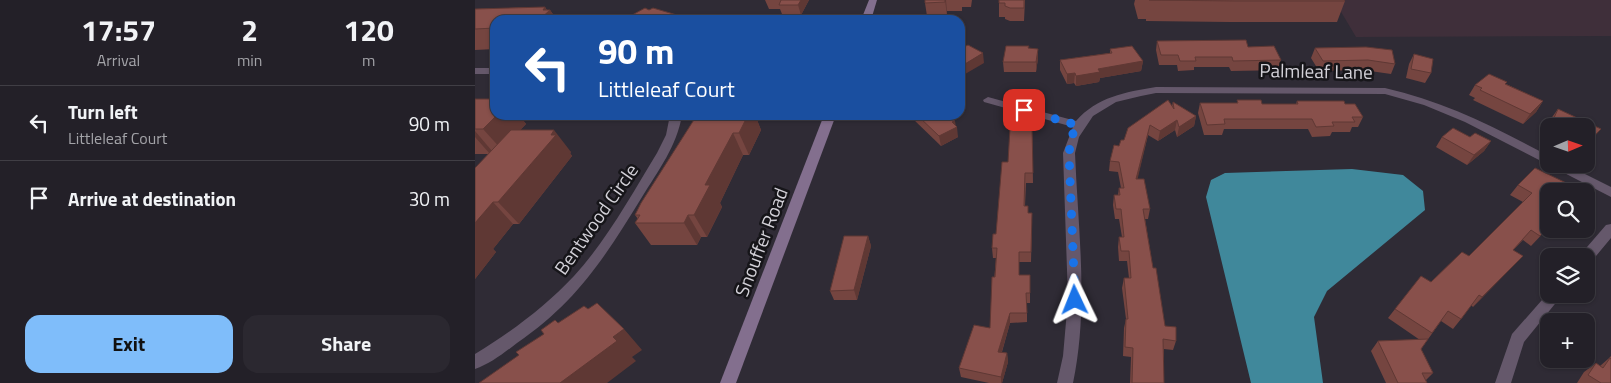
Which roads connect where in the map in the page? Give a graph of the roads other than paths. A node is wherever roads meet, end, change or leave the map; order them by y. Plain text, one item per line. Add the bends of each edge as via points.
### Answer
1 (873, 0) edge
2 (868, 15) edge
3 (475, 71) edge
4 (490, 71) edge
5 (989, 100) dead end
6 (675, 120) edge
7 (828, 120) edge
8 (1077, 125) junction
9 (1540, 155) edge
10 (1573, 173) edge
11 (1611, 192) edge
12 (1611, 229) edge
13 (1595, 248) edge
14 (1548, 303) edge
15 (475, 362) edge
16 (728, 383) edge
17 (1065, 383) edge
18 (1503, 383) edge

1 - 2 main road
3 - 4 street
5 - 8 street
6 - 15 street, Bentwood Circle via 662,155 584,274 524,331
7 - 16 main road, Snouffer Road
8 - 9 street, Palmleaf Lane via 1105,103 1156,90 1365,89 1404,94 1444,107
8 - 17 street via 1069,154 1075,300
10 - 11 street
12 - 13 street
14 - 18 street via 1517,339

